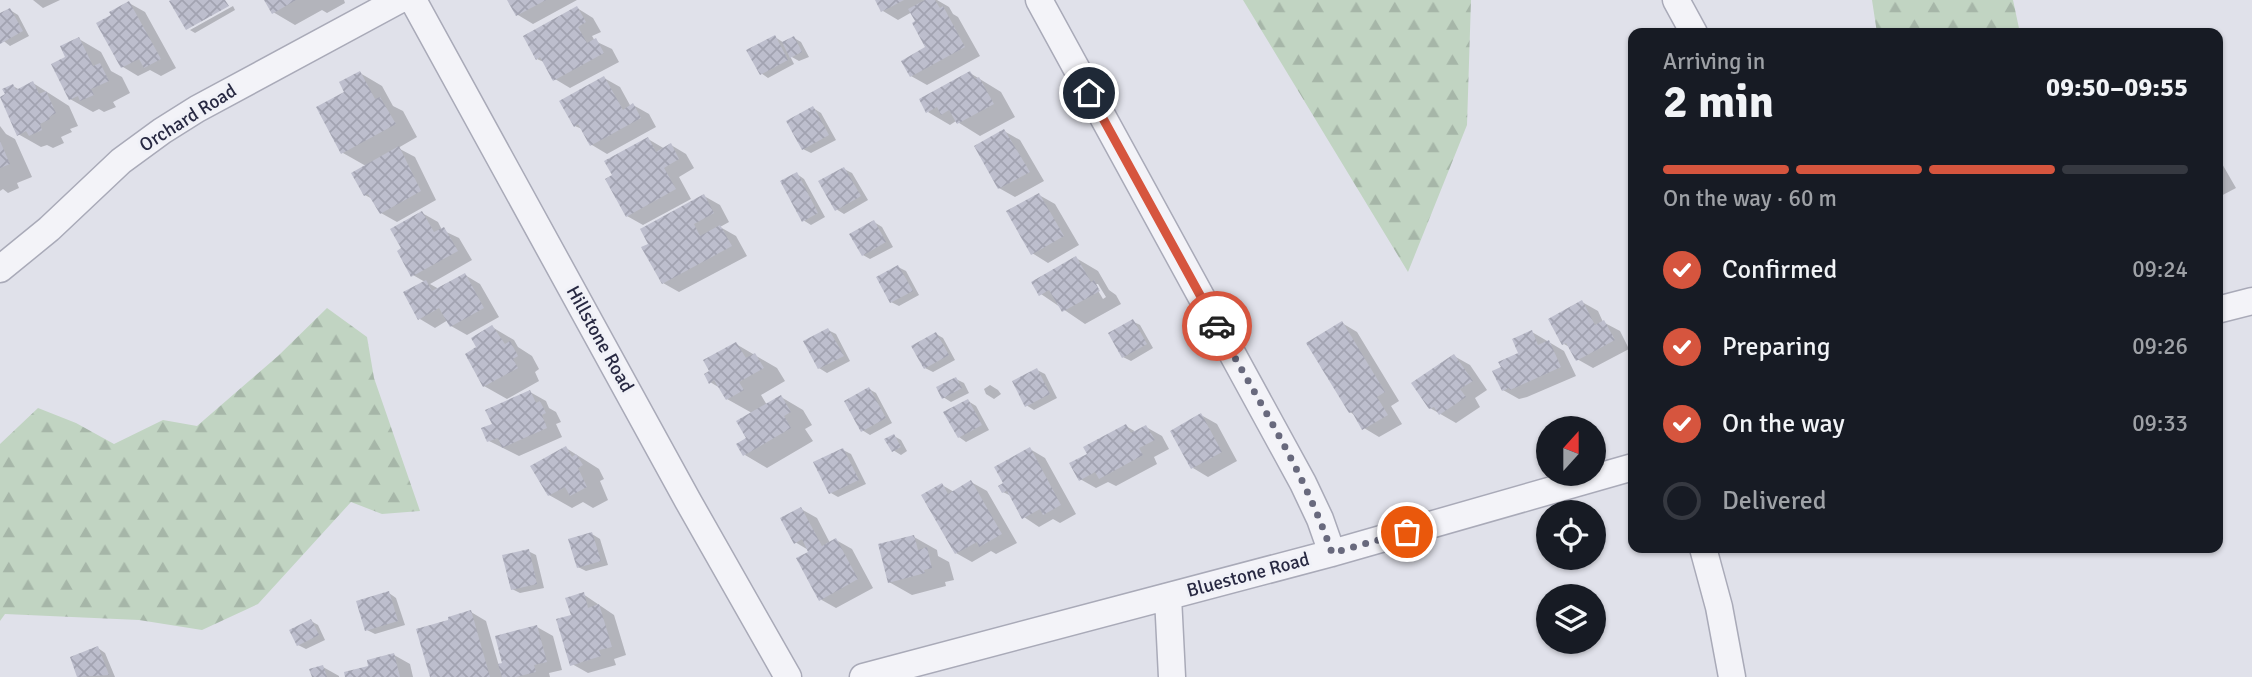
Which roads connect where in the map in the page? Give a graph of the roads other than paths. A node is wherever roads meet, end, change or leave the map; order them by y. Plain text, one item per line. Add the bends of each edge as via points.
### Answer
1 (399, 0) edge
2 (413, 0) edge
3 (1039, 0) edge
4 (1676, 0) edge
5 (1691, 28) edge
6 (0, 269) edge
7 (2252, 301) edge
8 (2223, 308) edge
9 (1628, 468) edge
10 (1332, 553) junction
11 (1704, 553) edge
12 (1168, 597) junction
13 (788, 677) edge
14 (863, 677) edge
15 (1172, 677) edge
16 (1732, 677) edge

1 - 6 street, Orchard Road via 162,131
2 - 13 street, Hillstone Road
3 - 10 street via 1303,483
4 - 5 street
7 - 8 street
9 - 10 street, Bluestone Road
10 - 12 street, Bluestone Road
11 - 16 street
12 - 14 street, Bluestone Road
12 - 15 street

